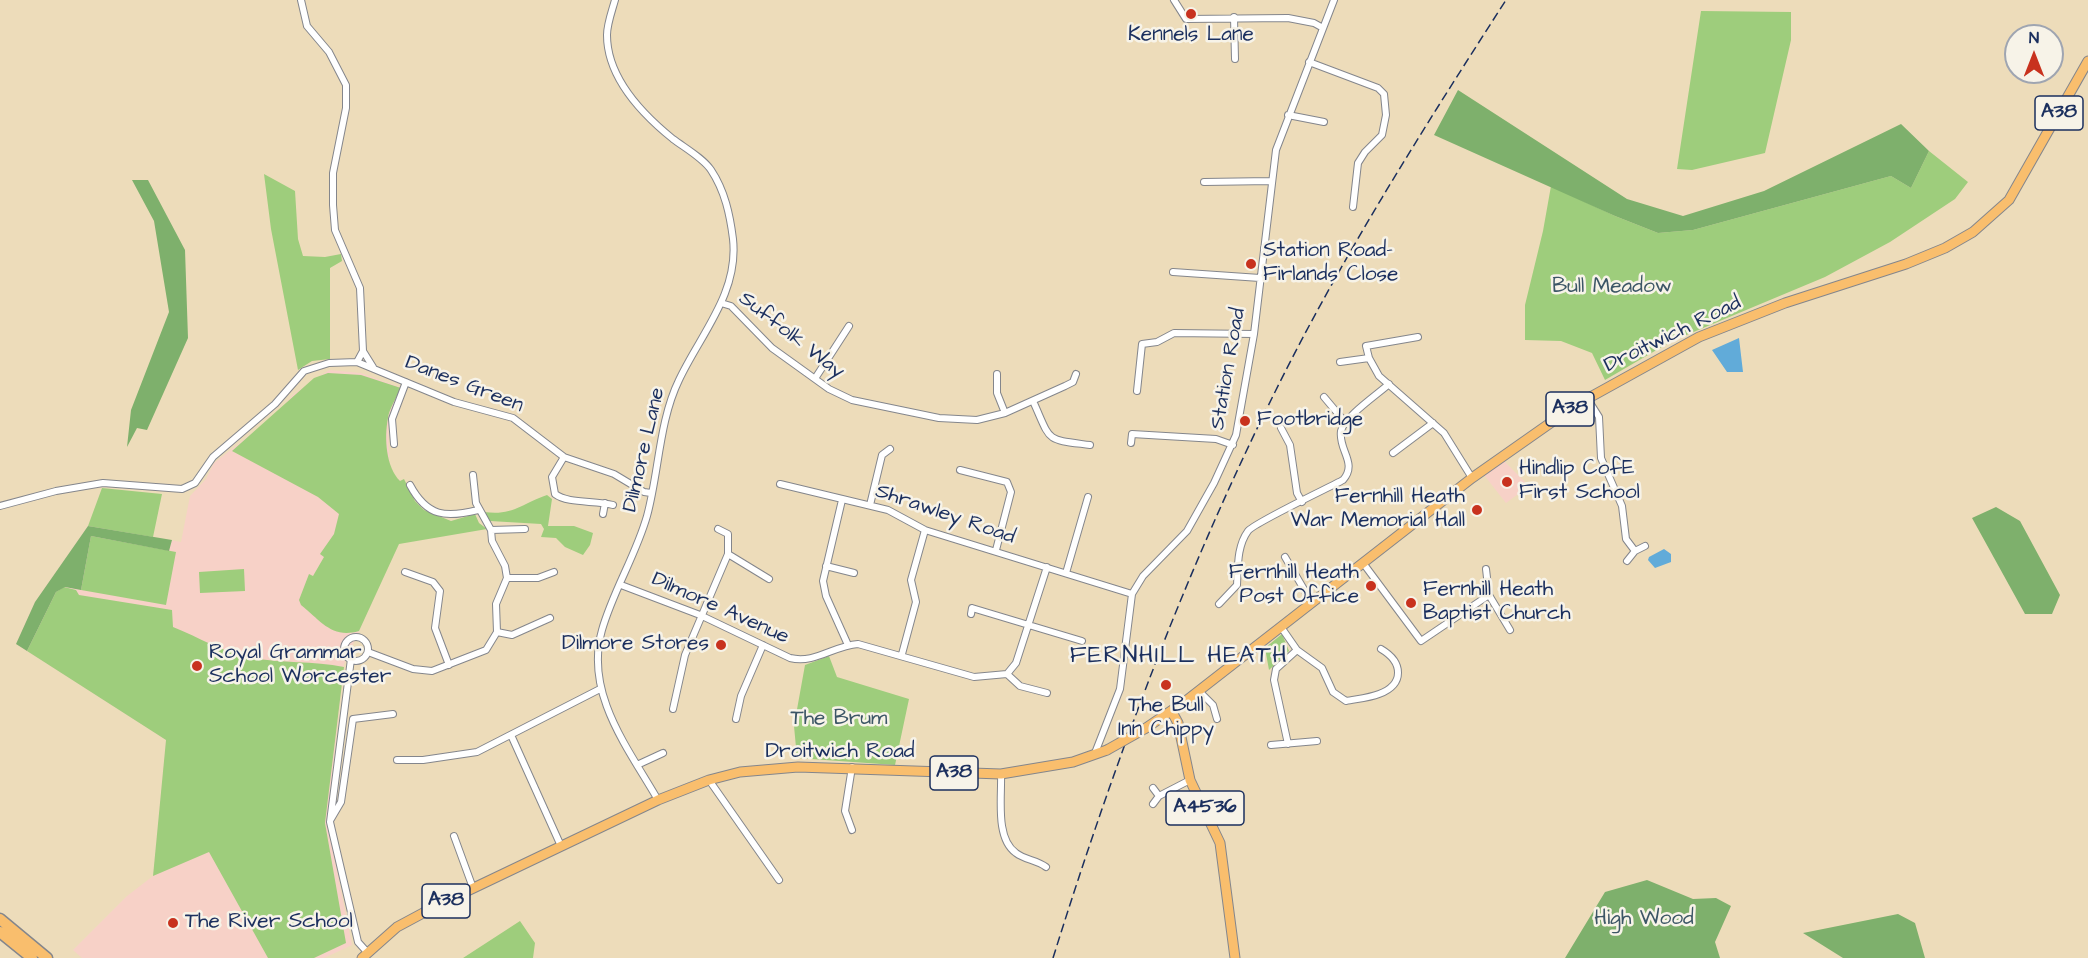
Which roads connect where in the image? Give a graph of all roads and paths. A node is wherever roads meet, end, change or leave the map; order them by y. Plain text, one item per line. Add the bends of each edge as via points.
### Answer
1 (301, 0) edge
2 (615, 0) edge
3 (1174, 0) edge
4 (1334, 0) edge
5 (1234, 16) junction
6 (1323, 28) junction
7 (1235, 59) dead end
8 (2088, 61) edge
9 (1309, 62) junction
10 (1288, 115) junction
11 (1324, 122) dead end
12 (1271, 181) junction
13 (1204, 182) dead end
14 (1353, 207) dead end
15 (1264, 248) junction
16 (1314, 252) dead end
17 (1173, 272) dead end
18 (1260, 278) junction
19 (722, 303) junction
20 (849, 326) dead end
21 (1254, 333) junction
22 (1418, 337) dead end
23 (363, 351) junction
24 (1368, 358) junction
25 (357, 362) junction
26 (1340, 362) dead end
27 (373, 367) junction
28 (997, 374) dead end
29 (816, 377) junction
30 (406, 382) junction
31 (1081, 383) dead end
32 (1389, 384) junction
33 (1137, 391) dead end
34 (1324, 397) dead end
35 (1587, 399) junction
36 (1033, 401) junction
37 (1005, 413) junction
38 (1345, 422) junction
39 (1432, 423) junction
40 (1281, 428) dead end
41 (394, 444) dead end
42 (1131, 444) dead end
43 (1090, 445) dead end
44 (1233, 445) junction
45 (890, 449) dead end
46 (1394, 453) dead end
47 (564, 457) junction
48 (960, 470) dead end
49 (473, 475) dead end
50 (1472, 478) junction
51 (410, 484) dead end
52 (780, 484) dead end
53 (651, 493) junction
54 (1088, 497) dead end
55 (842, 500) junction
56 (1302, 502) junction
57 (604, 503) junction
58 (870, 505) junction
59 (0, 506) edge
60 (613, 506) dead end
61 (478, 510) junction
62 (603, 514) dead end
63 (525, 529) dead end
64 (718, 529) dead end
65 (491, 530) junction
66 (925, 530) junction
67 (1645, 546) dead end
68 (996, 550) junction
69 (1635, 551) junction
70 (728, 554) junction
71 (1286, 557) dead end
72 (1627, 561) dead end
73 (1363, 564) junction
74 (826, 566) junction
75 (1047, 567) junction
76 (1486, 569) dead end
77 (405, 572) dead end
78 (554, 572) dead end
79 (854, 573) dead end
80 (1066, 573) junction
81 (507, 578) junction
82 (770, 579) dead end
83 (621, 585) junction
84 (1132, 594) junction
85 (1489, 595) junction
86 (1312, 603) junction
87 (1219, 604) dead end
88 (971, 614) dead end
89 (700, 615) junction
90 (550, 618) dead end
91 (1028, 624) junction
92 (1281, 627) junction
93 (1510, 630) dead end
94 (497, 632) junction
95 (1082, 641) dead end
96 (763, 645) junction
97 (848, 645) junction
98 (1381, 649) dead end
99 (1297, 651) junction
100 (368, 652) junction
101 (902, 654) junction
102 (351, 658) junction
103 (449, 665) junction
104 (1007, 674) junction
105 (600, 689) junction
106 (1199, 691) junction
107 (1047, 693) dead end
108 (673, 709) dead end
109 (1172, 712) junction
110 (393, 714) dead end
111 (736, 719) dead end
112 (1217, 719) dead end
113 (511, 735) junction
114 (1317, 741) dead end
115 (1288, 744) junction
116 (1271, 745) dead end
117 (663, 753) dead end
118 (1095, 753) junction
119 (398, 760) dead end
120 (637, 765) junction
121 (852, 767) junction
122 (1001, 774) junction
123 (709, 780) junction
124 (1190, 780) junction
125 (1153, 788) dead end
126 (1159, 796) junction
127 (658, 801) junction
128 (1153, 804) dead end
129 (330, 822) junction
130 (852, 830) dead end
131 (454, 836) dead end
132 (561, 846) junction
133 (1046, 867) dead end
134 (779, 880) dead end
135 (473, 888) junction
136 (0, 919) edge
137 (0, 932) edge
138 (364, 955) edge
139 (32, 958) edge
140 (47, 958) edge
141 (1235, 958) edge

1 - 23 street via 307,27 329,52 346,85 346,108 333,174 333,205 335,230 360,288
2 - 19 street, Dilmore Lane via 607,33 616,73 658,126 710,168 726,203 734,242
3 - 5 street via 1186,19
4 - 6 street, Station Road
5 - 6 street via 1288,18
5 - 7 street
6 - 9 street, Station Road
8 - 35 main road, Droitwich Road / A38 via 2009,200 1973,232 1906,264 1741,319
9 - 10 street, Station Road
9 - 14 street via 1378,88 1384,94 1386,115 1382,135 1358,163
10 - 11 street via 1311,123
10 - 12 street, Station Road
12 - 13 street
12 - 15 street, Station Road
15 - 16 street
15 - 18 street, Station Road
17 - 18 street
18 - 21 street, Station Road
19 - 29 street, Suffolk Way via 731,306 772,348
19 - 53 street, Dilmore Lane via 671,397
20 - 29 street
21 - 33 street via 1174,333 1142,344
21 - 44 street, Station Road
22 - 24 street via 1366,346
23 - 25 street
23 - 27 street
24 - 26 street
24 - 32 street via 1378,376
25 - 27 street, Danes Green
25 - 59 street via 329,363 304,371 275,404 213,457 189,487 103,483 56,490
27 - 30 street, Danes Green
28 - 37 street via 997,393
29 - 37 street, Suffolk Way via 852,400 939,418 977,420
30 - 41 street via 392,419
30 - 47 street, Danes Green via 454,402 513,418
31 - 36 street, Suffolk Way via 1075,376 1065,386
32 - 38 street
32 - 39 street
34 - 38 street
35 - 50 main road, Droitwich Road / A38
35 - 69 street via 1599,417 1601,458 1622,506 1626,539
36 - 37 street, Suffolk Way
36 - 43 street via 1047,436 1054,440 1082,440
38 - 56 street via 1341,437 1349,465 1347,475
39 - 46 street
39 - 50 street via 1444,433
40 - 56 street via 1290,445 1297,493
42 - 44 street via 1132,434 1216,439
44 - 84 street, Station Road via 1187,531 1143,576
45 - 58 street via 882,455
47 - 53 street, Danes Green via 614,474
47 - 57 street via 552,477 555,494 563,500
48 - 68 street via 1007,482 1011,492
49 - 61 street
50 - 73 main road, Droitwich Road / A38
51 - 61 street via 430,510 455,516
52 - 55 street, Shrawley Road
53 - 83 street, Dilmore Lane via 643,529
54 - 80 street
55 - 58 street, Shrawley Road
55 - 74 street
56 - 87 street via 1248,531 1238,556 1237,585
57 - 60 street
57 - 62 street
58 - 66 street, Shrawley Road via 898,514
61 - 65 street
63 - 65 street
64 - 70 street via 728,534
65 - 81 street
66 - 68 street, Shrawley Road
66 - 101 street via 911,580 916,602
67 - 69 street
68 - 75 street, Shrawley Road
69 - 72 street
70 - 82 street
70 - 89 street
71 - 86 street
73 - 85 street via 1421,641
73 - 86 main road, Droitwich Road / A38
74 - 79 street
74 - 97 street via 826,596
75 - 80 street, Shrawley Road
75 - 91 street
76 - 85 street
77 - 103 street via 434,582 440,591 435,628
78 - 81 street via 538,578
80 - 84 street, Shrawley Road
81 - 94 street via 496,604
83 - 89 street, Dilmore Avenue
83 - 105 street, Dilmore Lane via 602,630 597,657
84 - 118 street, Station Road via 1120,689
85 - 93 street
86 - 92 main road, Droitwich Road / A38
88 - 91 street via 972,608
89 - 96 street, Dilmore Avenue
89 - 108 street via 685,655
90 - 94 street via 539,619 512,635
91 - 95 street
91 - 104 street via 1016,663
92 - 99 street
92 - 106 main road, Droitwich Road / A38
94 - 103 street via 486,650
96 - 97 street, Dilmore Avenue via 803,661
96 - 111 street via 741,696
97 - 101 street, Dilmore Avenue
98 - 99 street via 1396,660 1397,679 1393,686 1379,694 1346,701 1333,692 1322,668
99 - 115 street via 1276,669 1274,680
100 - 102 street via 362,659
100 - 102 street via 364,640 352,638 345,647
100 - 103 street via 423,671
101 - 104 street, Dilmore Avenue via 974,677
102 - 129 street
104 - 107 street via 1020,686
105 - 113 street
105 - 120 street, Dilmore Lane via 610,717
106 - 109 main road, Droitwich Road / A38
106 - 112 street via 1213,705
109 - 118 main road, Droitwich Road / A38, bridge
109 - 124 main road, A4536
110 - 129 street via 353,719 341,802
113 - 119 street via 477,752 415,763
113 - 132 street
114 - 115 street
115 - 116 street
117 - 120 street
118 - 122 main road, Droitwich Road / A38 via 1073,762
120 - 127 street, Dilmore Lane
121 - 122 main road, Droitwich Road / A38
121 - 123 main road, Droitwich Road / A38 via 767,769
121 - 130 street via 845,811
122 - 133 street via 1007,844 1015,853
123 - 127 main road, Droitwich Road / A38
123 - 134 street
124 - 126 street
124 - 141 main road, A4536 via 1220,843
125 - 126 street
126 - 128 street
127 - 132 main road, Droitwich Road / A38
129 - 138 street
131 - 135 street
132 - 135 main road, Droitwich Road / A38
135 - 138 main road, Droitwich Road / A38 via 397,927
136 - 140 highway
137 - 139 highway

